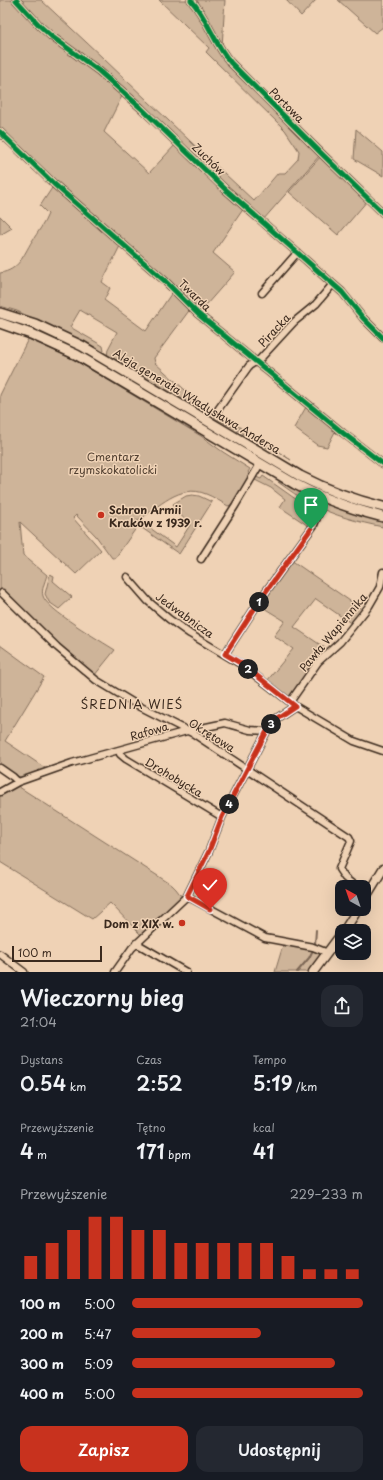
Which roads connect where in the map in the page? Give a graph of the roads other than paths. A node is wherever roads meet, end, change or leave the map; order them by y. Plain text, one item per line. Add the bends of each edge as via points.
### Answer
1 (16, 0) edge
2 (191, 0) edge
3 (0, 132) edge
4 (383, 213) edge
5 (297, 253) junction
6 (333, 284) junction
7 (262, 293) dead end
8 (0, 313) edge
9 (0, 323) edge
10 (383, 338) edge
11 (256, 362) junction
12 (217, 411) dead end
13 (260, 464) junction
14 (383, 464) edge
15 (383, 507) edge
16 (320, 510) dead end
17 (383, 517) edge
18 (201, 559) dead end
19 (383, 572) edge
20 (126, 577) dead end
21 (2, 593) dead end
22 (225, 654) junction
23 (293, 704) junction
24 (187, 731) junction
25 (267, 731) junction
26 (119, 750) junction
27 (383, 751) edge
28 (0, 768) edge
29 (248, 770) junction
30 (18, 782) junction
31 (0, 792) edge
32 (222, 817) junction
33 (383, 868) edge
34 (347, 880) edge
35 (371, 886) edge
36 (187, 896) junction
37 (136, 943) junction
38 (335, 944) edge
39 (328, 953) junction
40 (0, 954) edge
41 (24, 972) edge
42 (115, 972) edge
43 (186, 972) edge
44 (313, 972) edge

1 - 5 street, Zuchów via 51,36 99,71
2 - 4 street, Portowa via 231,63
3 - 11 street, Twarda via 54,184 166,281 198,314
5 - 6 street, Zuchów
5 - 7 street
6 - 10 street, Zuchów
6 - 11 street, Piracka
8 - 15 main road, Aleja generała Władysława Andersa via 35,324 82,346 321,487
9 - 13 main road, Aleja generała Władysława Andersa via 77,355
11 - 12 street, Piracka via 249,366
11 - 14 street, Twarda
13 - 17 main road, Aleja generała Władysława Andersa via 339,505
13 - 18 street
16 - 22 street via 314,525
19 - 23 street, Pawła Wapiennika via 380,587 366,611 340,642 318,662
20 - 22 street, Jedwabnicza via 148,602 169,619
21 - 24 street, Okrętowa via 96,680 128,701
22 - 23 street, Jedwabnicza via 242,664
23 - 25 street via 274,720
23 - 27 street via 354,742
24 - 25 street, Rafowa via 225,723 250,730
24 - 26 street, Rafowa
24 - 29 street, Okrętowa
25 - 29 street
26 - 30 street, Rafowa
26 - 32 street, Drohobycka via 126,759
28 - 30 street
29 - 32 street
29 - 34 street, Okrętowa via 349,837 352,841 339,869
30 - 31 street, Rafowa
32 - 36 street
33 - 35 street
36 - 37 street
36 - 39 street via 265,938 313,947
37 - 42 street
37 - 43 street
38 - 39 street
39 - 44 street
40 - 41 street

